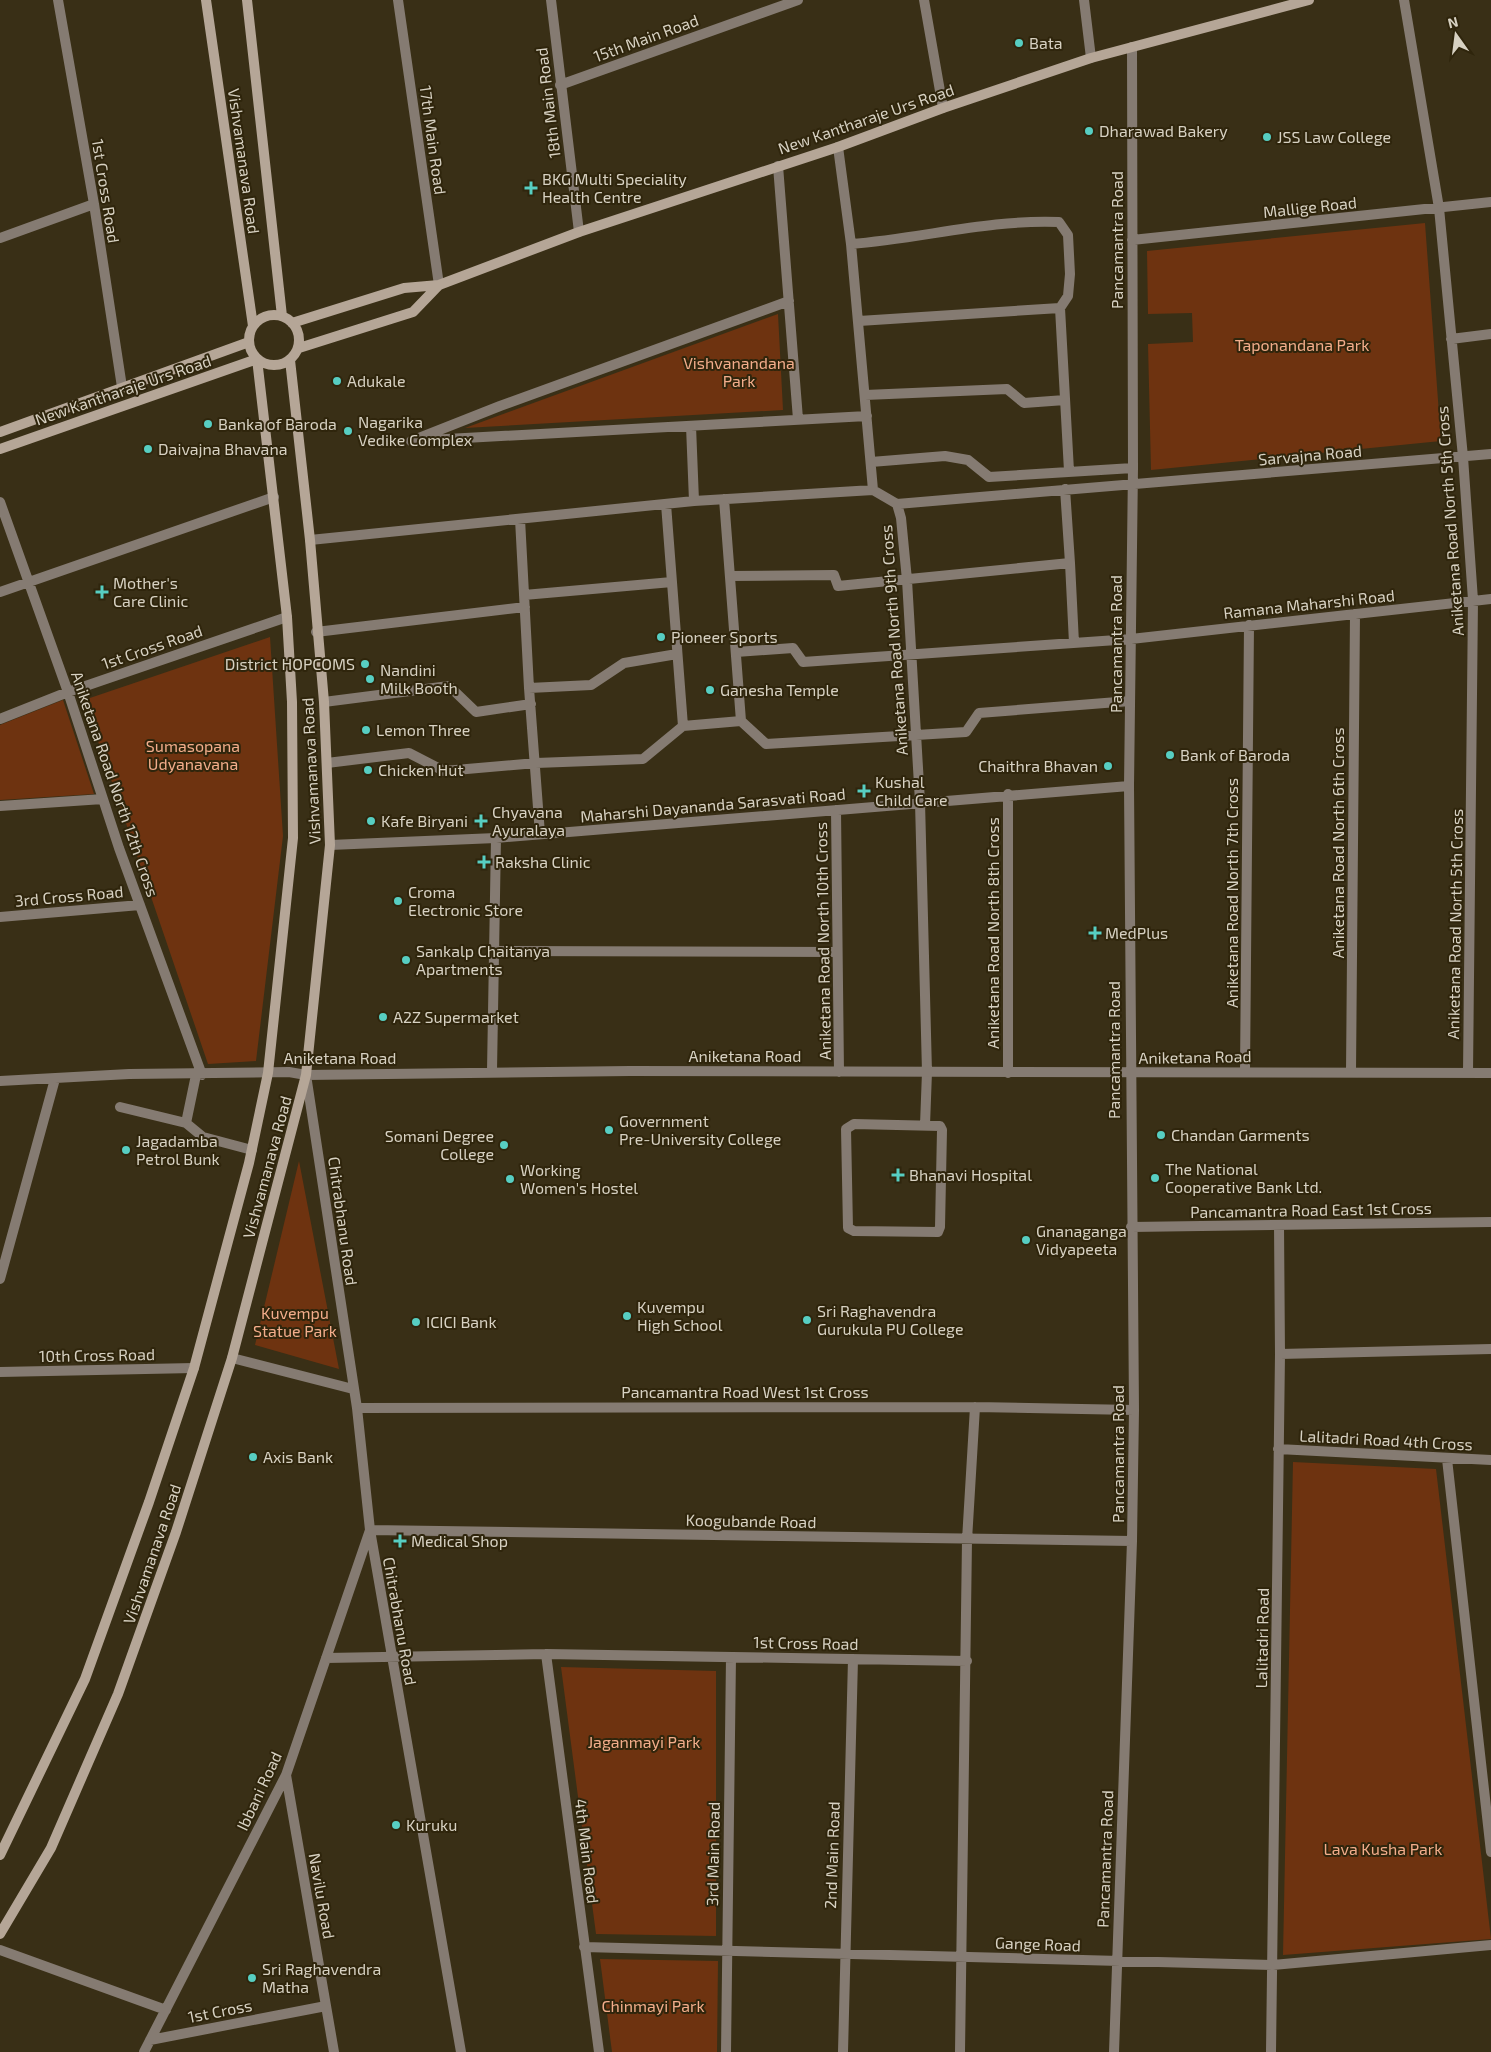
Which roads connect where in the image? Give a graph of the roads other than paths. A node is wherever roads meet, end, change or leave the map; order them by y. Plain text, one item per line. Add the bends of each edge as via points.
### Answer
1 (58, 0) edge
2 (206, 0) edge
3 (247, 0) edge
4 (398, 0) edge
5 (551, 0) edge
6 (798, 0) edge
7 (924, 0) edge
8 (1084, 0) edge
9 (1310, 0) edge
10 (1404, 0) edge
11 (1132, 47) junction
12 (1091, 58) junction
13 (560, 85) junction
14 (943, 108) junction
15 (838, 147) junction
16 (778, 166) junction
17 (1491, 202) edge
18 (94, 204) junction
19 (1439, 208) junction
20 (579, 232) junction
21 (0, 238) edge
22 (1132, 240) junction
23 (851, 244) junction
24 (438, 285) junction
25 (789, 301) junction
26 (1060, 308) junction
27 (282, 316) junction
28 (859, 321) junction
29 (292, 323) junction
30 (253, 326) junction
31 (1491, 334) edge
32 (1451, 339) junction
33 (249, 342) junction
34 (299, 348) junction
35 (257, 359) junction
36 (290, 360) junction
37 (122, 387) junction
38 (865, 395) junction
39 (1065, 400) junction
40 (867, 416) junction
41 (798, 418) junction
42 (691, 426) junction
43 (0, 432) edge
44 (0, 449) edge
45 (1491, 454) edge
46 (1463, 457) junction
47 (871, 462) junction
48 (1133, 468) junction
49 (1070, 471) junction
50 (1131, 485) junction
51 (1065, 489) junction
52 (873, 490) junction
53 (274, 497) junction
54 (724, 499) junction
55 (694, 501) junction
56 (0, 502) edge
57 (666, 504) junction
58 (897, 504) junction
59 (520, 519) junction
60 (310, 540) junction
61 (1070, 563) junction
62 (730, 576) junction
63 (908, 580) junction
64 (30, 581) junction
65 (672, 582) junction
66 (0, 592) edge
67 (524, 595) junction
68 (1491, 599) edge
69 (1474, 600) junction
70 (525, 607) junction
71 (1355, 614) junction
72 (287, 617) junction
73 (1249, 625) junction
74 (316, 632) junction
75 (1131, 639) junction
76 (1074, 643) junction
77 (736, 652) junction
78 (677, 654) junction
79 (911, 655) junction
80 (529, 688) junction
81 (68, 692) junction
82 (324, 702) junction
83 (1130, 702) junction
84 (531, 704) junction
85 (0, 719) edge
86 (741, 722) junction
87 (683, 726) junction
88 (916, 734) junction
89 (327, 763) junction
90 (536, 763) junction
91 (1128, 786) junction
92 (1008, 794) junction
93 (103, 799) junction
94 (920, 802) junction
95 (0, 806) edge
96 (836, 810) junction
97 (540, 834) junction
98 (496, 838) junction
99 (330, 845) junction
100 (140, 905) junction
101 (0, 917) edge
102 (494, 951) junction
103 (837, 952) junction
104 (492, 1071) junction
105 (1245, 1071) junction
106 (839, 1072) junction
107 (927, 1072) junction
108 (1351, 1072) junction
109 (268, 1073) junction
110 (1008, 1073) junction
111 (1129, 1073) junction
112 (1468, 1073) junction
113 (1491, 1073) edge
114 (199, 1075) junction
115 (306, 1075) junction
116 (55, 1079) junction
117 (0, 1081) edge
118 (120, 1107) dead end
119 (186, 1123) junction
120 (925, 1125) junction
121 (252, 1150) junction
122 (1491, 1222) edge
123 (1279, 1225) junction
124 (1131, 1227) junction
125 (4, 1250) edge
126 (0, 1279) edge
127 (1491, 1349) edge
128 (1280, 1354) junction
129 (232, 1358) junction
130 (194, 1368) junction
131 (0, 1372) edge
132 (353, 1389) junction
133 (975, 1407) junction
134 (357, 1408) junction
135 (1134, 1410) junction
136 (1278, 1449) junction
137 (1447, 1459) junction
138 (1491, 1460) edge
139 (370, 1530) junction
140 (967, 1540) junction
141 (1132, 1541) junction
142 (546, 1654) junction
143 (391, 1656) junction
144 (731, 1657) junction
145 (326, 1658) junction
146 (853, 1659) junction
147 (967, 1661) junction
148 (286, 1775) junction
149 (1491, 1852) edge
150 (0, 1855) edge
151 (0, 1934) edge
152 (1491, 1945) edge
153 (584, 1946) junction
154 (0, 1950) edge
155 (727, 1950) junction
156 (845, 1952) junction
157 (962, 1957) junction
158 (1116, 1962) junction
159 (1273, 1965) junction
160 (326, 2006) junction
161 (166, 2010) junction
162 (150, 2040) junction
163 (144, 2052) edge
164 (334, 2052) edge
165 (461, 2052) edge
166 (599, 2052) edge
167 (726, 2052) edge
168 (843, 2052) edge
169 (960, 2052) edge
170 (1114, 2052) edge
171 (1271, 2052) edge

1 - 18 street, 1st Cross Road
2 - 30 main road, Vishvamanava Road
3 - 27 main road, Vishvamanava Road
4 - 24 street, 17th Main Road
5 - 13 street, 18th Main Road
6 - 13 street, 15th Main Road
7 - 14 street
8 - 12 street
9 - 11 main road, New Kantharaje Urs Road
10 - 19 street, Aniketana Road North 5th Cross
11 - 12 main road, New Kantharaje Urs Road
11 - 22 street, Pancamantra Road
12 - 14 main road, New Kantharaje Urs Road
13 - 20 street, 18th Main Road
14 - 15 main road, New Kantharaje Urs Road
15 - 16 main road, New Kantharaje Urs Road
15 - 23 street
16 - 20 main road, New Kantharaje Urs Road
16 - 25 street
17 - 19 street, Mallige Road
18 - 21 street
18 - 37 street, 1st Cross Road
19 - 22 street, Mallige Road
19 - 32 street, Aniketana Road North 5th Cross
20 - 24 main road, New Kantharaje Urs Road
22 - 48 street, Pancamantra Road
23 - 26 street via 1032,221 1059,222 1068,235 1070,274 1068,296
23 - 28 street
24 - 29 main road, New Kantharaje Urs Road via 404,288
24 - 34 main road, New Kantharaje Urs Road via 413,312
25 - 41 street
25 - 42 street via 411,441
26 - 28 street
26 - 39 street
27 - 29 main road
27 - 30 main road via 266,316
28 - 38 street
29 - 34 main road via 298,332
30 - 33 main road
31 - 32 street
32 - 46 street, Aniketana Road North 5th Cross
33 - 35 main road
33 - 37 main road, New Kantharaje Urs Road
34 - 36 main road
35 - 36 main road via 277,366
35 - 44 main road, New Kantharaje Urs Road
35 - 53 main road, Vishvamanava Road
36 - 60 main road, Vishvamanava Road
37 - 43 main road, New Kantharaje Urs Road
38 - 39 street via 1007,389 1024,403
38 - 40 street
39 - 49 street
40 - 41 street
40 - 47 street
41 - 42 street
42 - 55 street
45 - 46 street, Sarvajna Road
46 - 50 street, Sarvajna Road
46 - 69 street, Aniketana Road North 5th Cross
47 - 49 street via 955,457 968,460 989,477
47 - 52 street
48 - 49 street
48 - 50 street, Pancamantra Road
50 - 51 street, Sarvajna Road
50 - 75 street, Pancamantra Road
51 - 58 street, Sarvajna Road
51 - 61 street
52 - 54 street
52 - 58 street, Aniketana Road North 9th Cross
53 - 64 street
53 - 72 main road, Vishvamanava Road
54 - 55 street
54 - 62 street
55 - 57 street
56 - 64 street, Aniketana Road North 12th Cross
57 - 59 street
57 - 65 street
58 - 63 street, Aniketana Road North 9th Cross via 902,518
59 - 60 street
59 - 67 street
60 - 74 main road, Vishvamanava Road
61 - 63 street
61 - 76 street
62 - 63 street via 834,574 838,586
62 - 77 street
63 - 79 street, Aniketana Road North 9th Cross
64 - 66 street
64 - 81 street, Aniketana Road North 12th Cross
65 - 67 street
65 - 78 street
67 - 70 street
68 - 69 street, Ramana Maharshi Road
69 - 71 street, Ramana Maharshi Road
69 - 112 street, Aniketana Road North 5th Cross
70 - 74 street
70 - 80 street
71 - 73 street, Ramana Maharshi Road
71 - 108 street, Aniketana Road North 6th Cross
72 - 81 street, 1st Cross Road
72 - 109 main road, Vishvamanava Road via 292,702 293,838
73 - 75 street, Ramana Maharshi Road
73 - 105 street, Aniketana Road North 7th Cross
74 - 82 main road, Vishvamanava Road
75 - 76 street, Ramana Maharshi Road
75 - 83 street, Pancamantra Road
76 - 79 street, Ramana Maharshi Road
77 - 79 street, Ramana Maharshi Road via 793,648 802,662
77 - 86 street
78 - 80 street via 624,663 591,685
78 - 87 street
79 - 88 street, Aniketana Road North 9th Cross
80 - 84 street
81 - 85 street, 1st Cross Road
81 - 93 street, Aniketana Road North 12th Cross
82 - 84 street via 449,686 476,712
82 - 89 main road, Vishvamanava Road
83 - 88 street via 980,713 966,732
83 - 91 street, Pancamantra Road
84 - 90 street
86 - 87 street
86 - 88 street via 766,744
87 - 90 street via 642,759
88 - 94 street, Aniketana Road North 9th Cross
89 - 90 street via 409,753 444,771
89 - 99 main road, Vishvamanava Road
90 - 97 street
91 - 92 street, Maharshi Dayananda Sarasvati Road
91 - 111 street, Pancamantra Road
92 - 94 street, Maharshi Dayananda Sarasvati Road
92 - 110 street, Aniketana Road North 8th Cross
93 - 95 street
93 - 100 street, Aniketana Road North 12th Cross
94 - 96 street, Maharshi Dayananda Sarasvati Road
94 - 107 street, Aniketana Road North 9th Cross
96 - 97 street, Maharshi Dayananda Sarasvati Road
96 - 103 street, Aniketana Road North 10th Cross
97 - 98 street, Maharshi Dayananda Sarasvati Road
98 - 99 street, Maharshi Dayananda Sarasvati Road
98 - 102 street
99 - 115 main road, Vishvamanava Road
100 - 101 street, 3rd Cross Road
100 - 114 street, Aniketana Road North 12th Cross
102 - 103 street
102 - 104 street
103 - 106 street, Aniketana Road North 10th Cross
104 - 106 street, Aniketana Road
104 - 115 street, Aniketana Road
105 - 108 street, Aniketana Road
105 - 111 street, Aniketana Road
106 - 107 street, Aniketana Road
107 - 110 street, Aniketana Road
107 - 120 street, Aniketana Road North 9th Cross
108 - 112 street, Aniketana Road
109 - 114 street, Aniketana Road
109 - 115 street, Aniketana Road
109 - 121 main road, Vishvamanava Road
110 - 111 street, Aniketana Road
111 - 124 street, Pancamantra Road
112 - 113 street, Aniketana Road
114 - 116 street, Aniketana Road via 129,1074
114 - 119 street
115 - 129 main road, Vishvamanava Road
115 - 132 street, Chitrabhanu Road
116 - 117 street, Aniketana Road
116 - 125 street
118 - 119 street
119 - 121 street via 203,1137
120 - 120 street via 848,1126 848,1228 854,1231 938,1232 942,1130 940,1126
121 - 130 main road, Vishvamanava Road
122 - 123 street, Pancamantra Road East 1st Cross
123 - 124 street, Pancamantra Road East 1st Cross
123 - 128 street, Lalitadri Road
124 - 135 street, Pancamantra Road
125 - 126 street
127 - 128 street
128 - 136 street, Lalitadri Road
129 - 132 street
129 - 151 main road, Vishvamanava Road via 176,1532 118,1694 51,1848
130 - 131 street, 10th Cross Road
130 - 150 main road, Vishvamanava Road via 85,1679
132 - 134 street, Chitrabhanu Road
133 - 134 street, Pancamantra Road West 1st Cross
133 - 135 street, Pancamantra Road West 1st Cross
133 - 140 street
134 - 139 street, Chitrabhanu Road
135 - 141 street, Pancamantra Road
136 - 137 street, Lalitadri Road 4th Cross
136 - 159 street, Lalitadri Road
137 - 138 street, Lalitadri Road 4th Cross
137 - 149 street
139 - 140 street, Koogubande Road
139 - 143 street, Chitrabhanu Road
139 - 145 street, Ibbani Road
140 - 141 street, Koogubande Road
140 - 147 street
141 - 158 street, Pancamantra Road
142 - 143 street, 1st Cross Road
142 - 144 street, 1st Cross Road
142 - 153 street, 4th Main Road
143 - 145 street, 1st Cross Road
143 - 165 street, Chitrabhanu Road
144 - 146 street, 1st Cross Road
144 - 155 street, 3rd Main Road
145 - 148 street, Ibbani Road
146 - 147 street, 1st Cross Road
146 - 156 street, 2nd Main Road
147 - 157 street
148 - 160 street, Navilu Road
148 - 161 street, Ibbani Road
152 - 159 street, Gange Road
153 - 155 street, Gange Road
153 - 166 street, 4th Main Road
154 - 161 street
155 - 156 street, Gange Road
155 - 167 street, 3rd Main Road
156 - 157 street, Gange Road
156 - 168 street, 2nd Main Road
157 - 158 street, Gange Road
157 - 169 street
158 - 159 street, Gange Road
158 - 170 street, Pancamantra Road
159 - 171 street, Lalitadri Road
160 - 162 street, 1st Cross
160 - 164 street, Navilu Road
161 - 162 street, Ibbani Road
162 - 163 street, Ibbani Road

